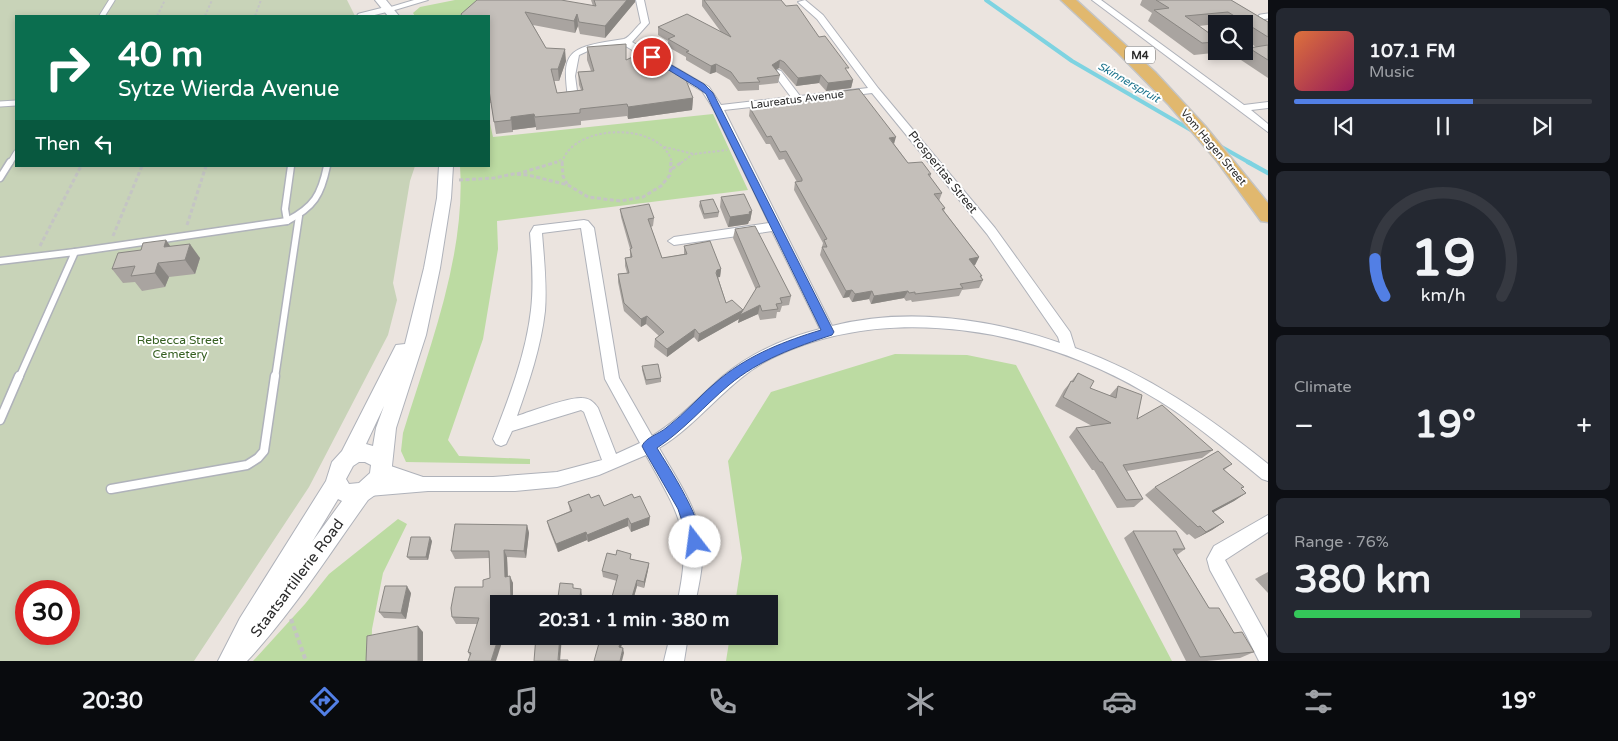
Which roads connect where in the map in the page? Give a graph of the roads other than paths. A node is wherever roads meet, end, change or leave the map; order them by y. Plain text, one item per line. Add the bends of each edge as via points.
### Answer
1 (112, 0) edge
2 (380, 0) edge
3 (424, 0) edge
4 (640, 0) edge
5 (1068, 0) edge
6 (1080, 0) edge
7 (1096, 0) edge
8 (802, 2) dead end
9 (391, 12) edge
10 (103, 15) edge
11 (368, 15) edge
12 (1268, 16) edge
13 (1261, 17) edge
14 (626, 42) junction
15 (778, 73) edge
16 (875, 90) junction
17 (573, 98) edge
18 (797, 98) junction
19 (15, 102) edge
20 (0, 104) edge
21 (1268, 105) edge
22 (718, 108) junction
23 (1242, 108) junction
24 (1190, 112) junction
25 (1268, 129) edge
26 (15, 155) edge
27 (292, 167) edge
28 (327, 167) edge
29 (446, 167) edge
30 (1244, 175) junction
31 (0, 178) edge
32 (1268, 199) edge
33 (299, 216) junction
34 (1268, 216) edge
35 (287, 221) junction
36 (776, 226) junction
37 (674, 241) dead end
38 (75, 252) junction
39 (0, 261) edge
40 (421, 312) junction
41 (828, 332) junction
42 (1069, 352) junction
43 (0, 420) edge
44 (649, 446) junction
45 (349, 457) junction
46 (611, 463) junction
47 (382, 467) junction
48 (1268, 474) edge
49 (336, 483) junction
50 (427, 484) junction
51 (111, 489) dead end
52 (365, 491) junction
53 (1268, 523) edge
54 (688, 595) edge
55 (677, 645) edge
56 (1268, 659) edge
57 (230, 661) edge
58 (674, 661) edge

1 - 10 lane
2 - 9 street
3 - 9 street
4 - 14 street via 644,26
5 - 24 main road, Vom Hagen Street / M4
6 - 24 main road, Vom Hagen Street / M4 via 1138,53
7 - 23 street
8 - 16 street, Prosperitas Street via 820,17
9 - 11 lane
12 - 13 lane
14 - 17 street via 590,47 576,53 570,76
14 - 22 street via 706,89
15 - 18 street
16 - 18 street, Laureatus Avenue
16 - 42 street, Prosperitas Street via 991,231 1065,336
18 - 22 street, Laureatus Avenue
19 - 20 lane
21 - 23 street
22 - 36 street
23 - 25 street
24 - 30 main road, Vom Hagen Street / M4
26 - 31 lane
27 - 35 lane via 285,209
28 - 33 lane via 319,197
29 - 40 street via 440,228
30 - 32 main road, Vom Hagen Street / M4
30 - 34 main road, Vom Hagen Street / M4
33 - 35 lane
33 - 51 lane via 264,451 247,465
35 - 38 lane
36 - 37 street
36 - 41 street
38 - 39 lane
38 - 43 lane
40 - 45 street
40 - 47 street via 386,428
41 - 42 street via 906,320 944,322 991,329
41 - 44 street via 786,346 747,365 670,432
42 - 48 street via 1156,391 1218,433
44 - 46 street
44 - 46 street via 612,379 588,228 584,224 538,229 538,311 504,433 584,404 590,408
44 - 54 street via 684,506 692,529 695,556
45 - 47 street via 366,453 376,456
45 - 49 street via 336,471
46 - 50 street via 578,474 535,482
47 - 50 street via 394,475
47 - 52 street via 380,477
49 - 52 street via 345,492
49 - 57 street, Staatsartillerie Road
50 - 52 street
52 - 57 street, Staatsartillerie Road via 256,636
53 - 56 street via 1227,546 1216,559 1218,570
55 - 58 street

